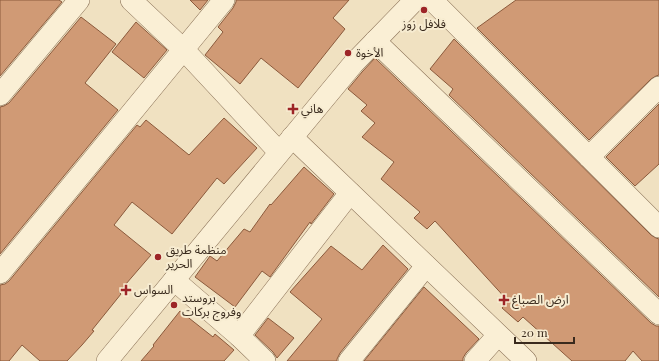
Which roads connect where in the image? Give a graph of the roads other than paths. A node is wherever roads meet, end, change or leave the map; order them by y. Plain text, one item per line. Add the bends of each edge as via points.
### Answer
1 (79, 0) edge
2 (131, 0) edge
3 (224, 0) edge
4 (414, 0) edge
5 (432, 0) edge
6 (375, 41) junction
7 (184, 50) junction
8 (659, 87) edge
9 (0, 95) edge
10 (286, 144) junction
11 (589, 157) junction
12 (350, 193) junction
13 (659, 227) edge
14 (426, 266) junction
15 (0, 272) edge
16 (174, 280) junction
17 (659, 314) edge
18 (498, 335) junction
19 (239, 336) junction
20 (107, 361) edge
21 (265, 361) edge
22 (349, 361) edge
23 (475, 361) edge
24 (526, 361) edge

1 - 9 street
2 - 7 street
3 - 7 street
4 - 6 street
5 - 11 street
6 - 10 street via 352,64
6 - 17 street
7 - 10 street
7 - 15 street
8 - 11 street
10 - 12 street
10 - 16 street
11 - 13 street
12 - 14 street
12 - 19 street
14 - 18 street
14 - 22 street
16 - 19 street
16 - 20 street
18 - 23 street
18 - 24 street
19 - 21 street

